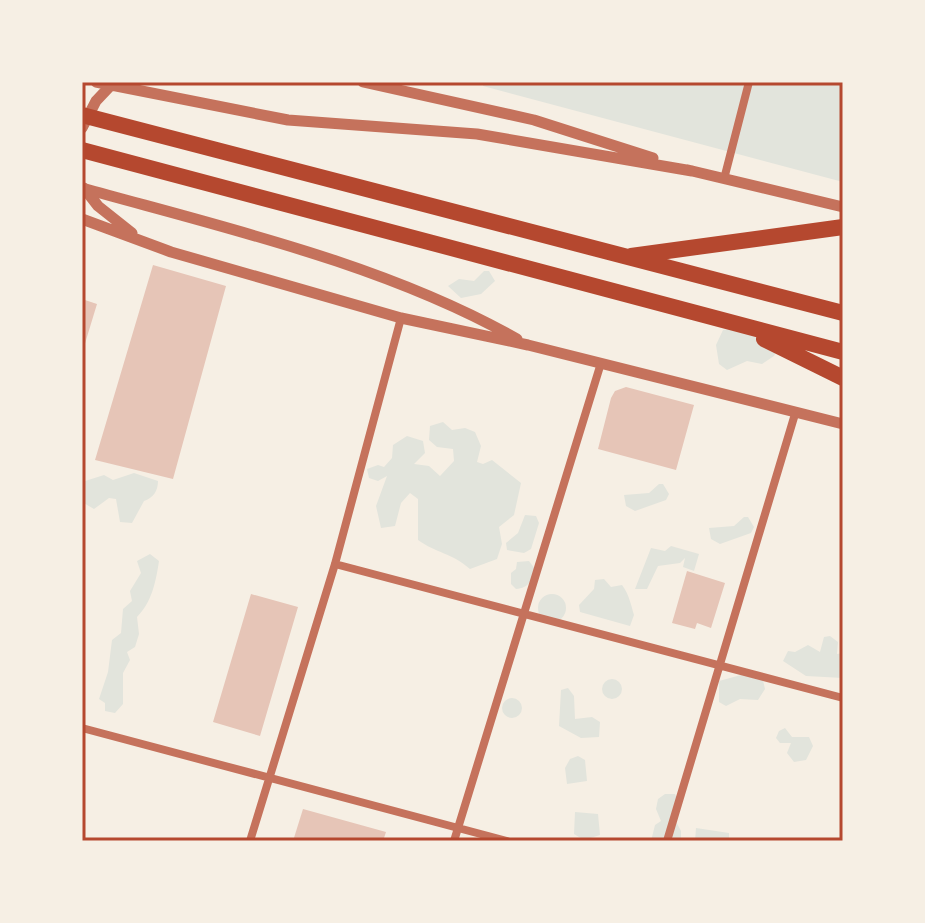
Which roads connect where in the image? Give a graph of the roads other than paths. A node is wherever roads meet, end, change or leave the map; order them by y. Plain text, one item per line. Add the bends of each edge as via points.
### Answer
1 (96, 82) edge
2 (115, 82) edge
3 (363, 82) edge
4 (749, 82) edge
5 (82, 115) edge
6 (82, 128) edge
7 (82, 150) edge
8 (692, 171) junction
9 (724, 179) junction
10 (82, 186) edge
11 (843, 207) edge
12 (82, 219) edge
13 (843, 227) edge
14 (144, 241) junction
15 (625, 257) junction
16 (843, 313) edge
17 (401, 318) junction
18 (734, 324) junction
19 (528, 345) junction
20 (843, 352) edge
21 (601, 363) junction
22 (843, 378) edge
23 (795, 414) junction
24 (843, 424) edge
25 (335, 564) junction
26 (525, 613) junction
27 (717, 667) junction
28 (843, 698) edge
29 (82, 728) edge
30 (270, 778) junction
31 (458, 827) junction
32 (250, 841) edge
33 (454, 841) edge
34 (507, 841) edge
35 (667, 841) edge

1 - 8 street via 288,120 477,134
2 - 6 street via 96,101
3 - 8 street via 534,120
4 - 9 street
5 - 15 highway
7 - 18 highway
8 - 9 street
9 - 11 street
10 - 14 street via 98,206
10 - 19 street via 407,287
12 - 14 street
13 - 15 highway
14 - 17 street
15 - 16 highway
17 - 19 street
17 - 25 street
18 - 20 highway
18 - 22 highway
19 - 21 street
21 - 23 street
21 - 26 street
23 - 24 street
23 - 27 street
25 - 26 street
25 - 30 street
26 - 27 street
26 - 31 street
27 - 28 street
27 - 35 street
29 - 30 street
30 - 31 street
30 - 32 street
31 - 33 street
31 - 34 street

